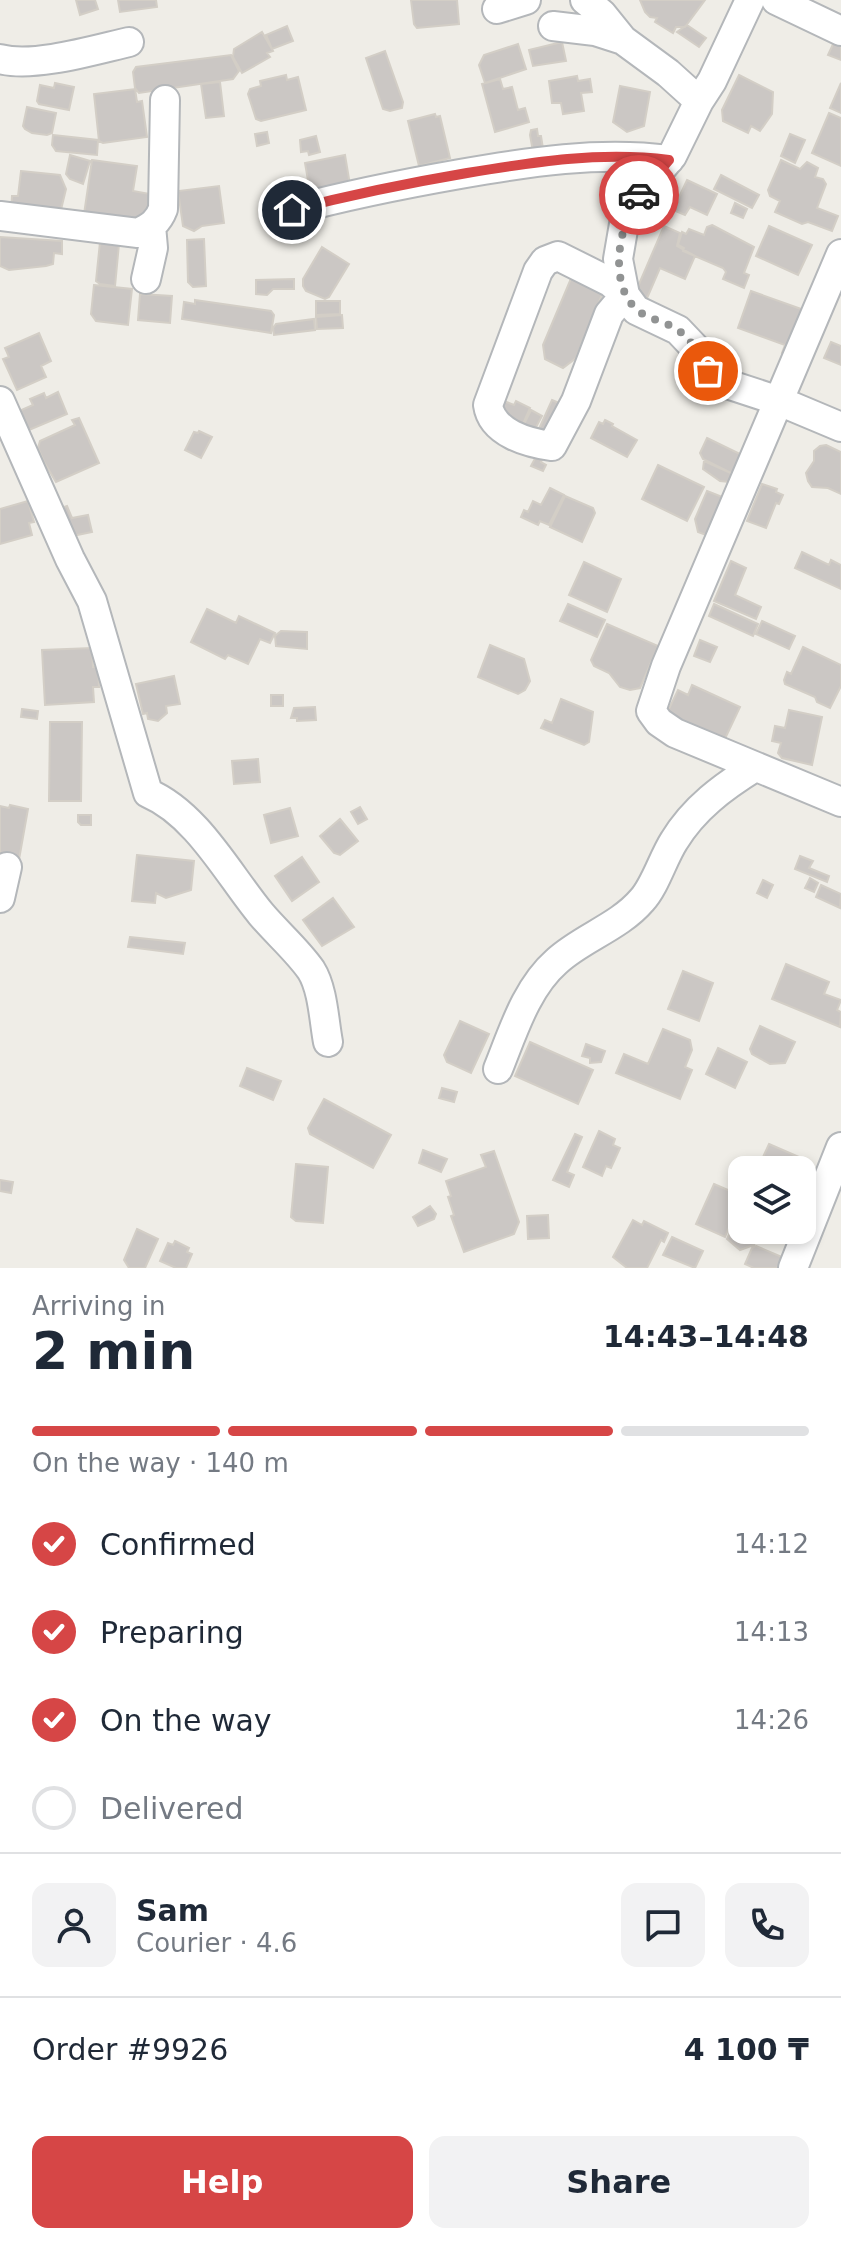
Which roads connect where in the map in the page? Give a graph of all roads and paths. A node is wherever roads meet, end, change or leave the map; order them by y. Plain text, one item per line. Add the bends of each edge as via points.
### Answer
1 (526, 0) edge
2 (585, 0) edge
3 (750, 0) edge
4 (776, 0) edge
5 (497, 9) dead end
6 (553, 26) dead end
7 (841, 31) edge
8 (623, 40) junction
9 (129, 42) dead end
10 (0, 59) edge
11 (165, 100) dead end
12 (699, 101) junction
13 (669, 160) junction
14 (292, 210) dead end
15 (0, 216) edge
16 (151, 226) junction
17 (841, 254) edge
18 (146, 279) dead end
19 (625, 295) junction
20 (0, 401) edge
21 (779, 401) junction
22 (841, 427) edge
23 (755, 767) junction
24 (841, 802) edge
25 (7, 867) dead end
26 (0, 898) edge
27 (328, 1042) dead end
28 (498, 1069) dead end
29 (841, 1147) edge
30 (793, 1268) edge

1 - 5 street
2 - 8 street
3 - 12 street
4 - 7 street
6 - 8 street
8 - 12 street
9 - 10 street via 17,62
11 - 16 street via 163,209
12 - 13 street
13 - 14 street via 551,159 362,192
13 - 19 street via 637,197 624,224 618,259
15 - 16 street via 138,233
16 - 18 street via 153,248
17 - 21 street
19 - 19 street via 609,314 576,401 552,446 496,424 488,405 545,261 558,256 570,261
19 - 21 street via 636,310 678,330 721,382
20 - 27 street via 92,601 148,793 164,800 202,837 312,972
21 - 22 street
21 - 23 street via 651,711 675,733
23 - 24 street
23 - 28 street via 701,806 675,838 643,900 541,977
25 - 26 street
29 - 30 street

